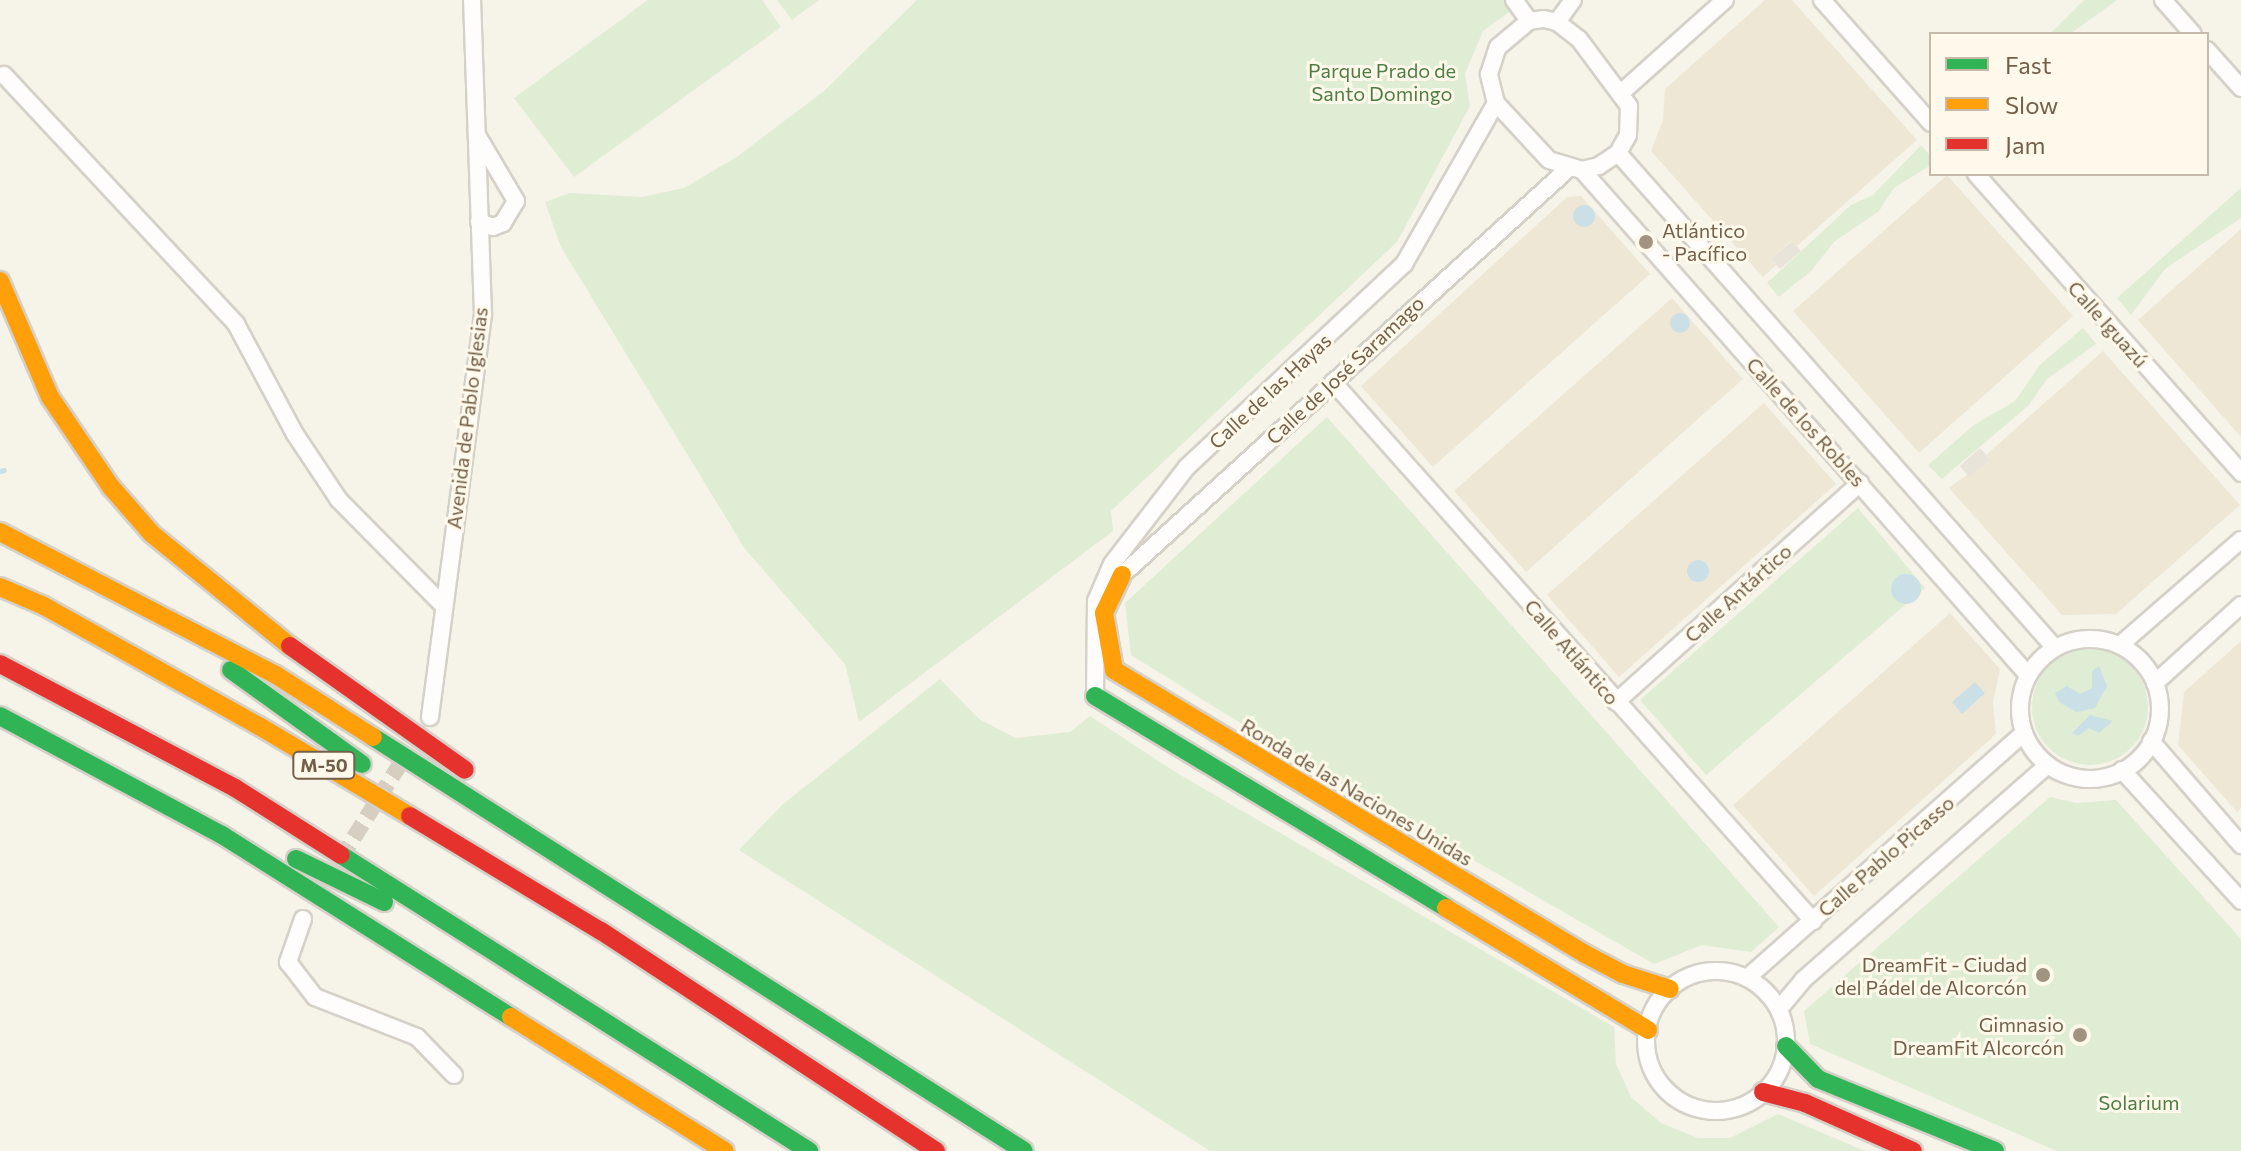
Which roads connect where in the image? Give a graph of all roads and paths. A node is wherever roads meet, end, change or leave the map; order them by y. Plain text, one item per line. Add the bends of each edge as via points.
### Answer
1 (472, 0) edge
2 (1514, 0) edge
3 (1573, 0) edge
4 (1725, 0) edge
5 (1822, 0) edge
6 (2163, 0) edge
7 (1529, 21) junction
8 (1557, 22) junction
9 (2191, 32) edge
10 (2209, 52) edge
11 (4, 75) dead end
12 (2241, 88) edge
13 (1622, 92) junction
14 (1496, 103) junction
15 (1929, 121) edge
16 (476, 133) junction
17 (1618, 153) junction
18 (1576, 168) junction
19 (1978, 176) edge
20 (479, 222) junction
21 (0, 281) edge
22 (1333, 382) junction
23 (2241, 473) edge
24 (1860, 483) junction
25 (0, 532) edge
26 (2241, 540) edge
27 (85, 573) junction
28 (1122, 575) joint
29 (0, 587) edge
30 (2241, 605) edge
31 (444, 606) junction
32 (2120, 645) junction
33 (2055, 648) junction
34 (0, 664) edge
35 (2028, 675) junction
36 (2155, 683) junction
37 (1095, 696) joint
38 (1616, 702) junction
39 (0, 716) edge
40 (430, 717) dead end
41 (2024, 733) junction
42 (2151, 741) junction
43 (84, 758) junction
44 (2048, 765) junction
45 (2122, 770) junction
46 (2238, 835) edge
47 (2241, 901) edge
48 (303, 919) dead end
49 (1813, 921) junction
50 (601, 931) junction
51 (746, 972) junction
52 (526, 974) junction
53 (1747, 978) junction
54 (1670, 989) junction
55 (1779, 1009) junction
56 (1648, 1030) junction
57 (1786, 1046) junction
58 (454, 1075) dead end
59 (1763, 1092) junction
60 (725, 1151) edge
61 (809, 1151) edge
62 (936, 1151) edge
63 (1024, 1151) edge
64 (1913, 1151) edge
65 (1995, 1151) edge

1 - 16 street, Avenida de Pablo Iglesias
2 - 7 street
3 - 8 street
4 - 13 street
5 - 15 street
6 - 9 street
7 - 8 street
7 - 14 street via 1505,38 1491,63
8 - 13 street via 1579,39
10 - 12 street
11 - 31 street via 236,324 339,500
13 - 17 street via 1631,117
14 - 18 street via 1549,160
14 - 37 street, Calle de las Hayas via 1404,264 1187,467 1112,564 1096,601
16 - 20 street, Avenida de Pablo Iglesias
16 - 20 street via 516,201 503,223 493,227
17 - 18 street via 1599,166
17 - 33 street, Calle de los Robles
18 - 22 street, Calle de José Saramago
18 - 24 street, Calle de los Robles
19 - 23 street, Calle Iguazú
20 - 31 street, Avenida de Pablo Iglesias via 483,314
21 - 51 main road via 17,331 80,444 131,510 192,571 515,807 692,923
22 - 28 street, Calle de José Saramago
22 - 38 street, Calle Atlántico
24 - 35 street, Calle de los Robles
24 - 38 street, Calle Antártico
25 - 27 main road
26 - 32 street
27 - 50 main road via 188,637 327,741 528,874
27 - 51 main road via 276,675
28 - 54 main road, Ronda de las Naciones Unidas via 1104,613 1114,670 1585,954 1623,974
29 - 50 main road, M-50 via 44,606 259,726
30 - 36 street
31 - 40 street, Avenida de Pablo Iglesias
32 - 33 street via 2086,639
32 - 36 street via 2136,656
33 - 35 street
34 - 52 main road via 235,788
35 - 41 street via 2019,713
36 - 42 street via 2159,714
37 - 56 main road
38 - 49 street, Calle Atlántico
39 - 43 main road
41 - 44 street
41 - 49 street, Calle Pablo Picasso
42 - 45 street
42 - 46 street
43 - 52 main road
43 - 60 main road via 393,939
44 - 45 street via 2086,779
44 - 55 street, Calle Pablo Picasso via 1803,980
45 - 47 street
48 - 58 street via 288,962 315,997 417,1037
49 - 53 street, Calle Pablo Picasso
50 - 62 main road, M-50
51 - 63 main road
52 - 61 main road
53 - 54 street via 1712,971
53 - 55 street
54 - 56 street via 1655,1007
55 - 57 street
56 - 59 street via 1651,1065 1680,1101 1728,1110
57 - 59 street via 1782,1065
57 - 65 main road via 1818,1079
59 - 64 main road via 1805,1103

